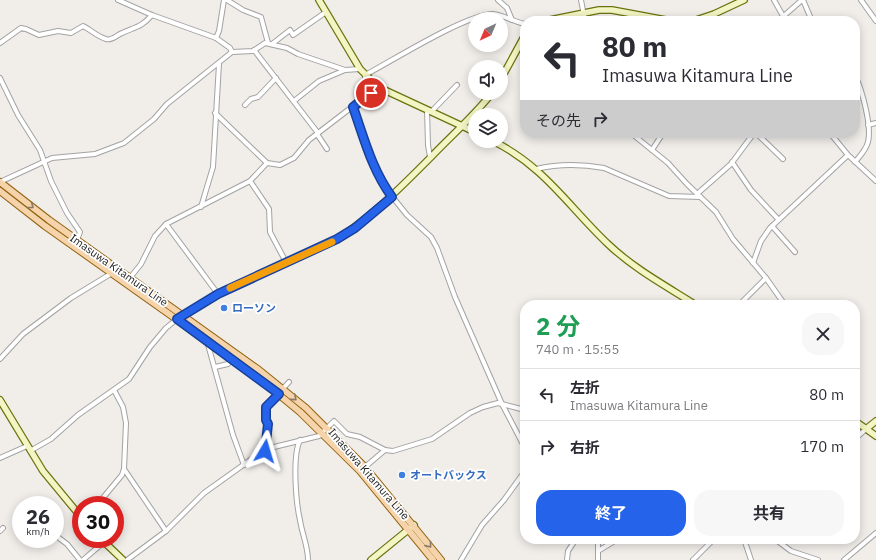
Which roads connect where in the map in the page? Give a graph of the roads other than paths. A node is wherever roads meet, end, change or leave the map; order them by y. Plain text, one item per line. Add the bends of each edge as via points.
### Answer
1 (118, 0) edge
2 (225, 0) edge
3 (319, 0) edge
4 (498, 0) edge
5 (581, 0) edge
6 (744, 0) edge
7 (774, 0) edge
8 (803, 0) edge
9 (861, 0) edge
10 (326, 12) junction
11 (584, 14) junction
12 (152, 15) junction
13 (573, 16) edge
14 (649, 16) edge
15 (708, 16) edge
16 (783, 16) joint
17 (810, 16) edge
18 (512, 20) junction
19 (876, 21) edge
20 (520, 22) edge
21 (216, 38) junction
22 (0, 43) edge
23 (270, 44) junction
24 (520, 44) edge
25 (254, 50) junction
26 (232, 52) junction
27 (219, 64) junction
28 (508, 66) edge
29 (360, 68) junction
30 (345, 70) junction
31 (365, 75) junction
32 (0, 78) edge
33 (276, 78) junction
34 (457, 85) dead end
35 (378, 87) junction
36 (860, 88) edge
37 (365, 98) junction
38 (486, 100) edge
39 (294, 101) junction
40 (245, 105) dead end
41 (353, 107) junction
42 (429, 111) junction
43 (215, 113) junction
44 (876, 123) edge
45 (463, 125) junction
46 (868, 125) junction
47 (468, 128) edge
48 (318, 134) junction
49 (637, 138) edge
50 (660, 138) edge
51 (751, 138) edge
52 (760, 138) edge
53 (834, 138) edge
54 (506, 148) edge
55 (327, 149) dead end
56 (652, 150) junction
57 (848, 155) junction
58 (430, 157) junction
59 (783, 159) dead end
60 (45, 160) junction
61 (732, 162) junction
62 (855, 162) junction
63 (267, 163) junction
64 (536, 169) junction
65 (250, 181) junction
66 (0, 182) edge
67 (876, 182) edge
68 (0, 191) edge
69 (698, 195) junction
70 (392, 197) junction
71 (201, 207) junction
72 (778, 219) junction
73 (166, 224) junction
74 (772, 226) junction
75 (77, 240) junction
76 (795, 252) dead end
77 (753, 263) junction
78 (287, 264) junction
79 (112, 273) junction
80 (130, 278) junction
81 (766, 278) junction
82 (126, 283) junction
83 (218, 294) junction
84 (688, 300) edge
85 (744, 300) edge
86 (781, 300) edge
87 (183, 315) junction
88 (177, 319) junction
89 (207, 341) junction
90 (0, 359) edge
91 (232, 359) junction
92 (215, 367) junction
93 (289, 382) dead end
94 (283, 388) junction
95 (114, 390) junction
96 (279, 394) junction
97 (0, 400) edge
98 (502, 404) junction
99 (520, 409) edge
100 (876, 421) edge
101 (860, 425) edge
102 (327, 427) junction
103 (866, 429) junction
104 (323, 432) junction
105 (860, 434) edge
106 (876, 436) edge
107 (520, 438) edge
108 (300, 440) junction
109 (28, 448) junction
110 (385, 450) junction
111 (265, 451) junction
112 (0, 458) edge
113 (244, 465) junction
114 (365, 467) junction
115 (124, 469) junction
116 (520, 478) edge
117 (104, 496) edge
118 (72, 507) edge
119 (411, 527) junction
120 (166, 531) junction
121 (876, 533) edge
122 (64, 542) edge
123 (573, 544) edge
124 (598, 544) edge
125 (610, 544) edge
126 (709, 544) edge
127 (746, 544) edge
128 (782, 544) edge
129 (95, 548) edge
130 (110, 548) edge
131 (598, 551) junction
132 (82, 560) edge
133 (123, 560) edge
134 (126, 560) edge
135 (308, 560) edge
136 (371, 560) edge
137 (433, 560) edge
138 (442, 560) edge
139 (461, 560) edge
140 (567, 560) edge
141 (598, 560) edge
142 (693, 560) edge
143 (751, 560) edge
144 (818, 560) edge
145 (844, 560) edge

1 - 12 street
2 - 21 street
2 - 23 street via 261,17
3 - 10 street
4 - 18 street via 507,8
5 - 11 street
6 - 15 street
7 - 16 street
8 - 16 street
8 - 17 street
9 - 19 street
10 - 23 street via 293,35 290,30
10 - 29 street
11 - 13 street
11 - 14 street via 599,10 622,10
12 - 21 street
12 - 22 street via 146,22 110,40 84,26 71,33 58,31 39,35 21,28
18 - 20 street
18 - 31 street via 494,14 478,17
21 - 26 street
23 - 25 street via 265,43
23 - 30 street
24 - 28 street
25 - 26 street
25 - 33 street
26 - 27 street
27 - 43 street
27 - 60 street via 167,104 154,119 124,143 95,154
29 - 30 street
29 - 31 street
30 - 39 street via 319,81
31 - 35 street
31 - 37 street
32 - 60 street via 18,115
33 - 39 street
33 - 40 street via 258,97
34 - 42 street
35 - 37 street
35 - 42 street
36 - 46 street
37 - 41 street
38 - 45 street
39 - 48 street
41 - 48 street
41 - 70 street via 374,167
42 - 45 street
42 - 58 street
43 - 63 street
43 - 71 street via 213,167
44 - 46 street
45 - 47 street
45 - 58 street
46 - 62 street via 868,142
48 - 55 street
48 - 63 street via 294,158 280,165
49 - 56 street
50 - 56 street
51 - 61 street
52 - 59 street
53 - 57 street
54 - 64 street
56 - 69 street
57 - 62 street
57 - 72 street
58 - 70 street
60 - 66 street
60 - 75 street via 51,180 67,213 80,232
61 - 69 street
61 - 72 street via 751,190
62 - 67 street
63 - 65 street
64 - 69 street via 552,166 595,166 669,196
64 - 84 street via 620,255
65 - 71 street
65 - 78 street via 269,209 270,232
66 -> 75 main road, Imasuwa Kitamura Line
68 - 79 main road, Imasuwa Kitamura Line
69 - 77 street via 716,212 733,239
70 - 78 street via 343,236
70 - 98 street via 431,237 437,248 455,297
71 - 73 street
72 - 74 street
73 - 80 street via 155,236 141,264
73 - 83 street
74 - 76 street
74 - 77 street via 761,241
75 - 80 main road, Imasuwa Kitamura Line
77 - 81 street
78 - 83 street
79 - 82 main road, Imasuwa Kitamura Line
79 - 90 street via 71,298 23,334
80 - 82 street
80 - 87 main road, Imasuwa Kitamura Line
81 - 85 street
81 - 86 street
82 - 88 main road, Imasuwa Kitamura Line
83 - 87 street
87 - 88 street
87 - 94 main road, Imasuwa Kitamura Line
88 - 89 main road, Imasuwa Kitamura Line
88 - 95 street via 150,347 129,379
89 - 91 main road, Imasuwa Kitamura Line
89 - 92 street
91 - 92 street via 228,364
91 - 96 main road, Imasuwa Kitamura Line
92 - 113 street via 233,435
93 - 94 street
94 - 96 street
94 -> 102 main road, Imasuwa Kitamura Line
95 - 109 street via 50,438
95 - 115 street via 123,407 126,423
96 - 104 main road, Imasuwa Kitamura Line
96 - 111 street via 266,407 268,424
97 - 109 street
98 - 99 street
98 - 107 street
98 - 110 street via 483,407 470,413 432,439 393,451
100 - 103 street
101 - 103 street
102 - 104 street
102 - 110 street via 334,421 347,434 360,437
102 - 114 main road, Imasuwa Kitamura Line
103 - 105 street
103 - 106 street
104 - 108 street via 319,436
104 - 119 main road, Imasuwa Kitamura Line
108 - 111 street
108 - 135 street via 295,457 299,520
109 - 112 street via 10,452
109 - 118 street via 50,481
110 - 114 street
111 - 113 street
113 - 120 street via 204,493
114 - 119 main road, Imasuwa Kitamura Line
115 - 117 street
115 - 120 street
116 - 139 street via 482,525
119 - 136 street
119 - 137 main road, Imasuwa Kitamura Line
119 -> 138 main road, Imasuwa Kitamura Line
120 - 134 street
121 - 145 street
122 - 132 street
123 - 140 street via 568,551
124 - 131 street
125 - 131 street
126 - 142 street
127 - 143 street
128 - 144 street via 791,551
129 - 132 street
130 - 133 street
131 - 141 street

